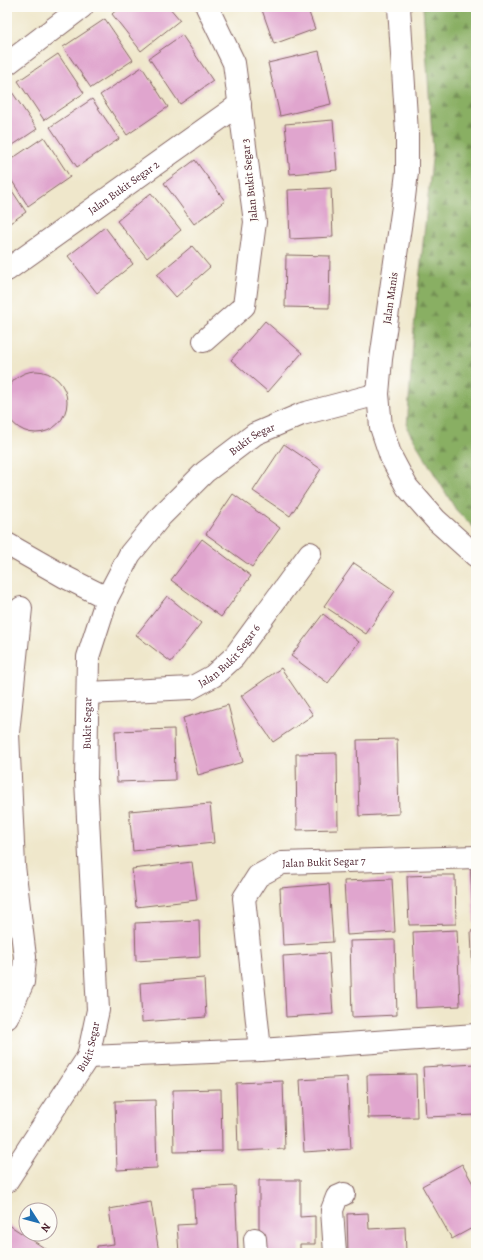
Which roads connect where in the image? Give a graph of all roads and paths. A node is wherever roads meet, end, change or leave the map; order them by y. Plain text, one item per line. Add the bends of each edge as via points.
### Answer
1 (82, 7) edge
2 (207, 7) edge
3 (398, 7) edge
4 (7, 64) edge
5 (240, 104) junction
6 (7, 270) edge
7 (204, 341) dead end
8 (378, 394) junction
9 (7, 544) edge
10 (310, 553) dead end
11 (476, 556) edge
12 (107, 598) junction
13 (22, 608) dead end
14 (88, 693) junction
15 (476, 857) edge
16 (7, 1018) edge
17 (476, 1035) edge
18 (260, 1050) junction
19 (88, 1057) junction
20 (7, 1181) edge
21 (344, 1194) dead end
22 (335, 1253) edge

1 - 4 street
2 - 5 street, Jalan Bukit Segar 3 via 234,63
3 - 8 street, Jalan Manis via 407,133 407,172
5 - 6 street, Jalan Bukit Segar 2
5 - 7 street, Jalan Bukit Segar 3 via 255,222 244,306
8 - 11 street, Jalan Manis via 381,427 391,457 408,487 436,520
8 - 12 street, Bukit Segar via 302,414 255,434 205,472 160,516 130,554
9 - 12 street
10 - 14 street, Jalan Bukit Segar 6 via 234,657 213,676 191,688
12 - 14 street, Bukit Segar via 88,657
13 - 16 street via 8,733 14,866 25,957 23,982
14 - 19 street, Bukit Segar via 86,780 98,1010
15 - 18 street, Jalan Bukit Segar 7 via 282,863 258,876 244,898
17 - 18 street
18 - 19 street
19 - 20 street, Bukit Segar
21 - 22 street via 337,1197 332,1210

